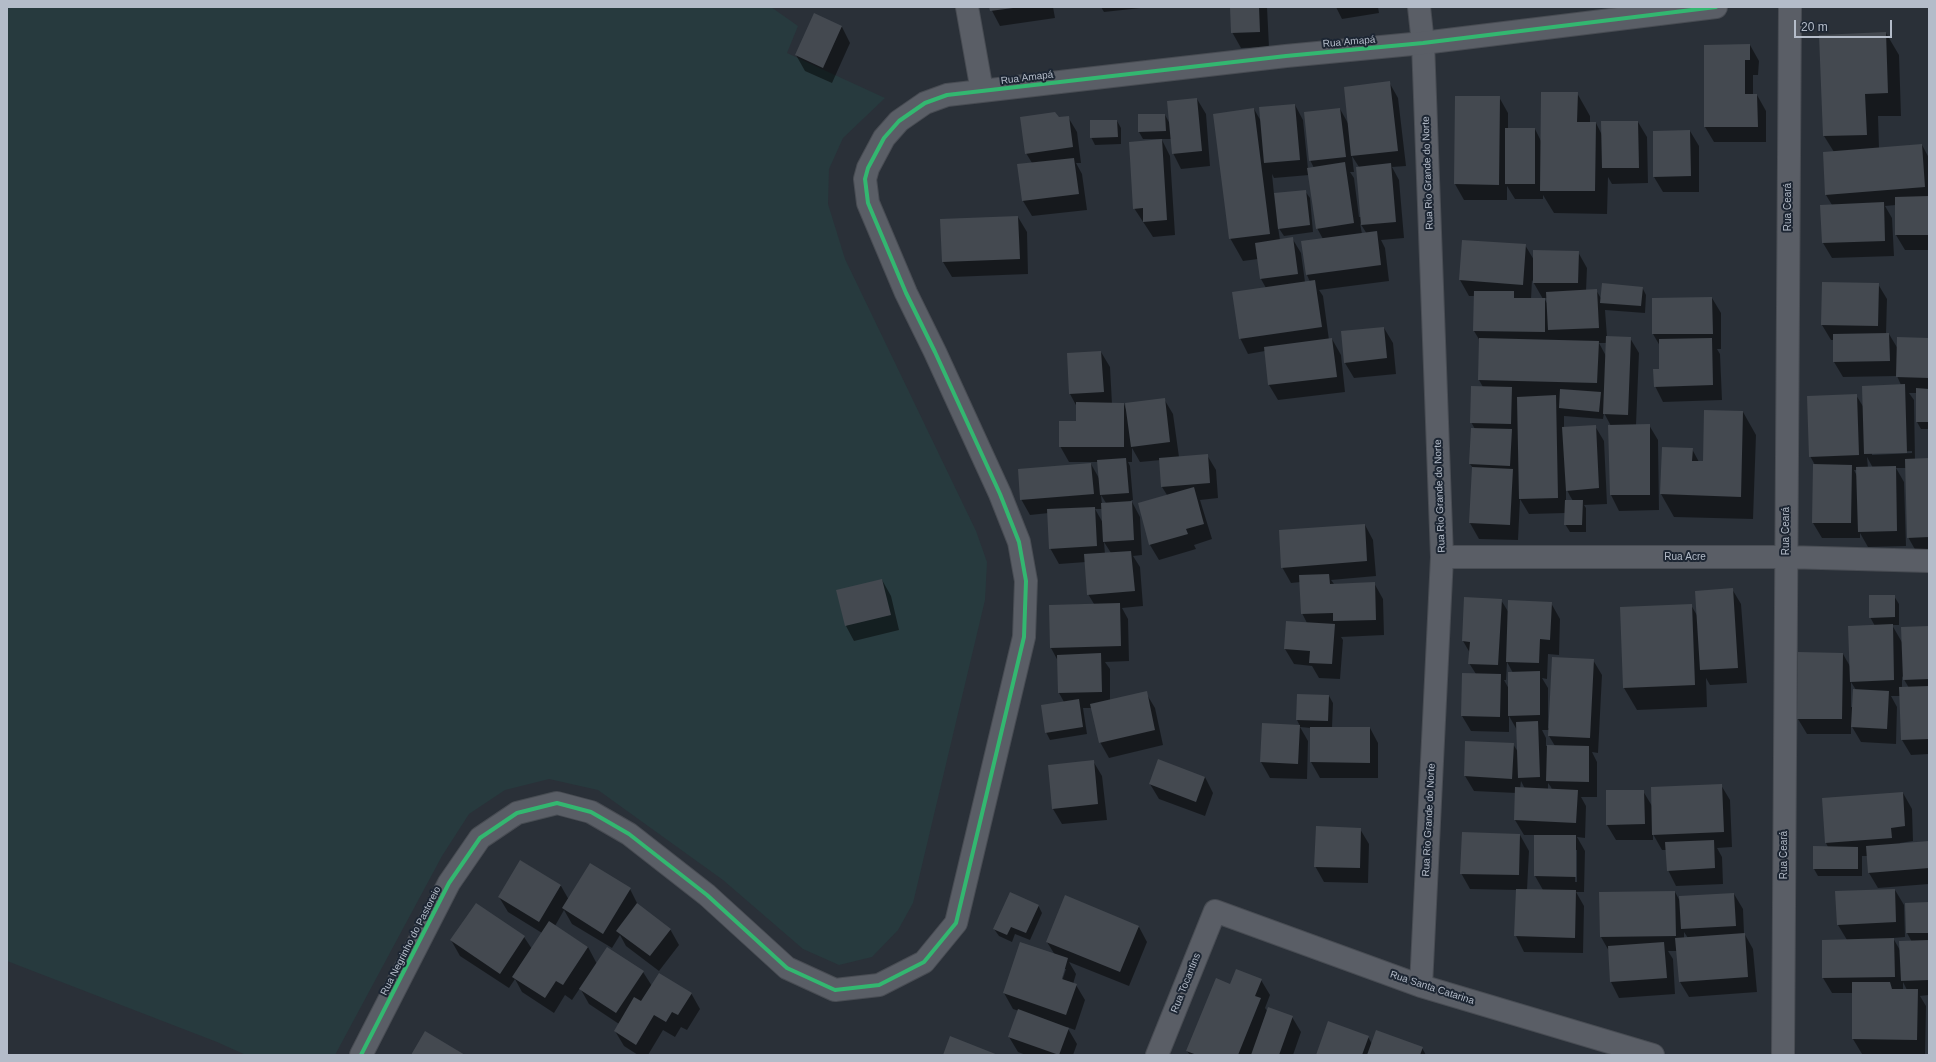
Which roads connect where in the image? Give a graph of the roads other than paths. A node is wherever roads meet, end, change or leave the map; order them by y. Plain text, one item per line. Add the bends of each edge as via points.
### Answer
1 (967, 7) edge
2 (1419, 7) edge
3 (1716, 7) edge
4 (1790, 7) edge
5 (1423, 43) junction
6 (982, 91) junction
7 (1442, 557) junction
8 (1786, 557) junction
9 (1929, 561) edge
10 (591, 812) joint
11 (1215, 911) joint
12 (1421, 986) junction
13 (361, 1055) edge
14 (1156, 1055) edge
15 (1653, 1055) edge
16 (1782, 1055) edge

1 - 6 street
2 - 5 street, Rua Rio Grande do Norte
3 - 5 street, Rua Amapá
4 - 8 street, Rua Ceará
5 - 6 street, Rua Amapá
5 - 7 street, Rua Rio Grande do Norte
6 - 10 street, Rua Amapá via 935,98 899,121 884,138 865,179 868,203 883,241 942,366 1019,542 1026,581 1024,637 956,923 924,962 879,985 835,990 787,968 707,895 629,834
7 - 8 street, Rua Acre
7 - 12 street, Rua Rio Grande do Norte
8 - 9 street, Rua Acre
8 - 16 street, Rua Ceará
10 - 13 street, Rua Negrinho do Pastoreio via 557,803 517,813 480,838 449,883
11 - 12 street, Rua Santa Catarina
11 - 14 street, Rua Tocantins
12 - 15 street, Rua Santa Catarina

